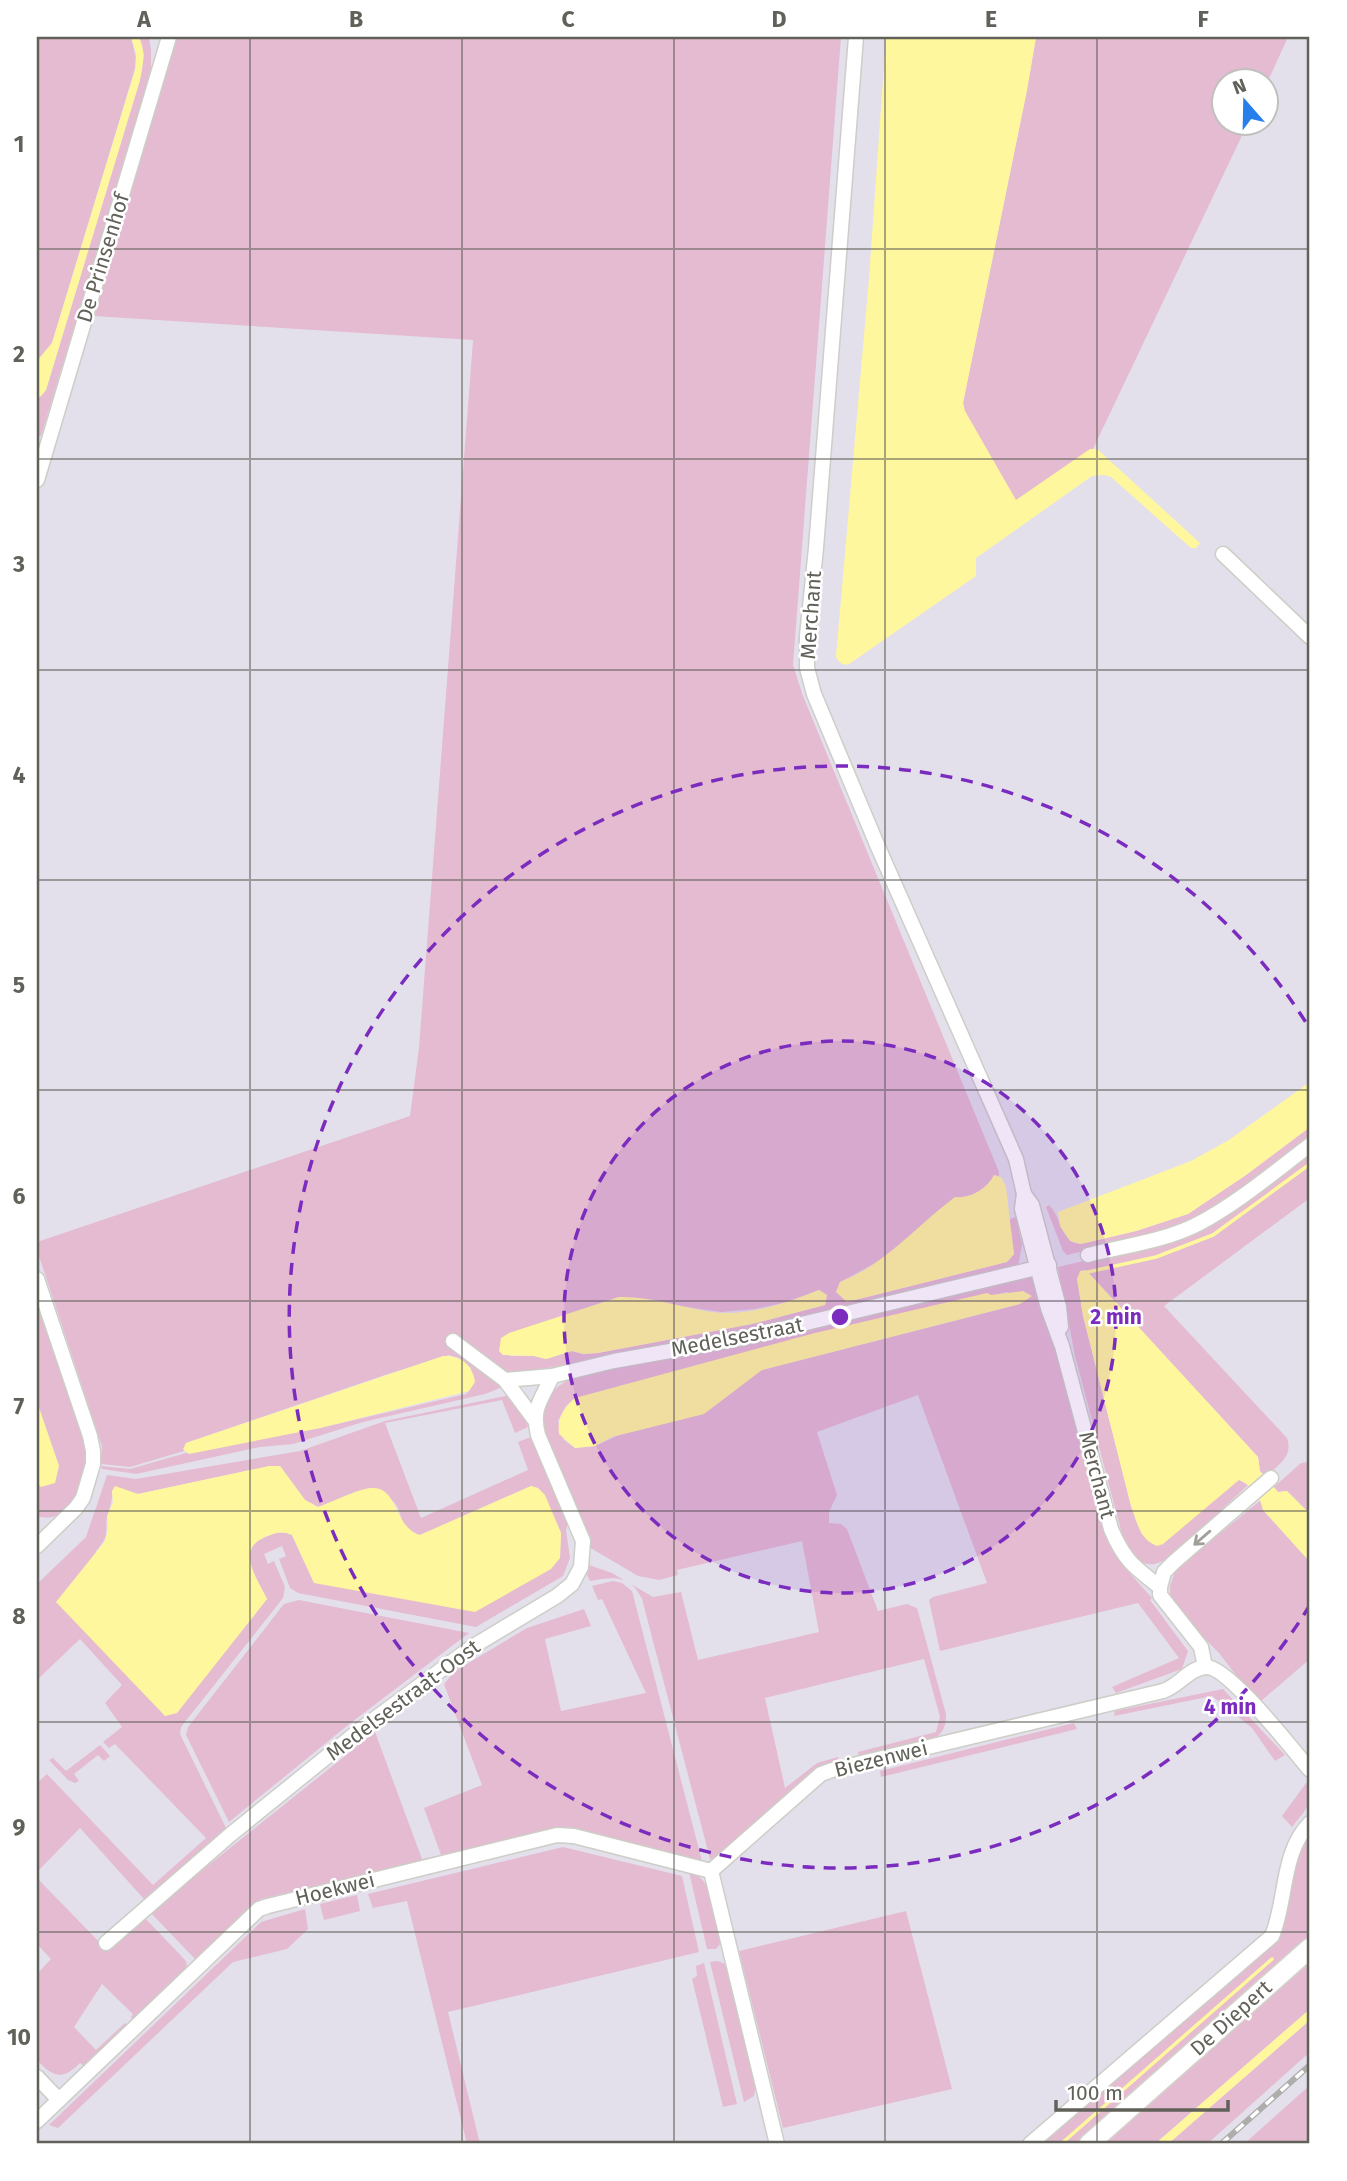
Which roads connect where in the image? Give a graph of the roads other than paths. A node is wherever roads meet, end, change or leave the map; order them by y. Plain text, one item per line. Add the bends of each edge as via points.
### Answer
1 (169, 37) edge
2 (856, 37) edge
3 (37, 480) edge
4 (1223, 554) dead end
5 (1310, 636) edge
6 (1310, 1145) edge
7 (1088, 1255) dead end
8 (1043, 1266) junction
9 (37, 1279) edge
10 (453, 1341) dead end
11 (552, 1376) junction
12 (505, 1380) junction
13 (534, 1419) junction
14 (1271, 1478) dead end
15 (39, 1537) edge
16 (1160, 1587) junction
17 (1205, 1667) junction
18 (1310, 1770) edge
19 (1310, 1822) edge
20 (711, 1871) junction
21 (106, 1943) dead end
22 (1310, 1948) edge
23 (37, 2077) edge
24 (59, 2100) junction
25 (37, 2121) edge
26 (777, 2144) edge
27 (1030, 2144) edge
28 (1089, 2144) edge

1 - 3 street, De Prinsenhof
2 - 8 street, Merchant via 807,668 878,847 1016,1159 1024,1194 1032,1205
4 - 5 street
6 - 7 street via 1198,1224
8 - 11 street, Medelsestraat via 770,1332
8 - 16 street, Merchant via 1059,1307 1062,1346 1111,1529 1120,1551
9 - 15 street via 93,1451 80,1504
10 - 12 street, Medelsestraat-Oost
11 - 12 street, Medelsestraat
11 - 13 street
12 - 13 street, Medelsestraat-Oost
13 - 21 street, Medelsestraat-Oost via 583,1541 582,1567 572,1584 472,1647 361,1729
14 -> 16 street via 1164,1572
16 - 17 street, Merchant via 1160,1595 1202,1647
17 - 18 street via 1234,1682
17 - 20 street, Biezenwei via 1163,1692 821,1774
19 - 27 street via 1294,1843 1272,1936
20 - 24 street, Hoekwei via 557,1835 259,1909
20 - 26 street
22 - 28 main road, De Diepert
23 - 24 street
24 - 25 street, Hoekwei

